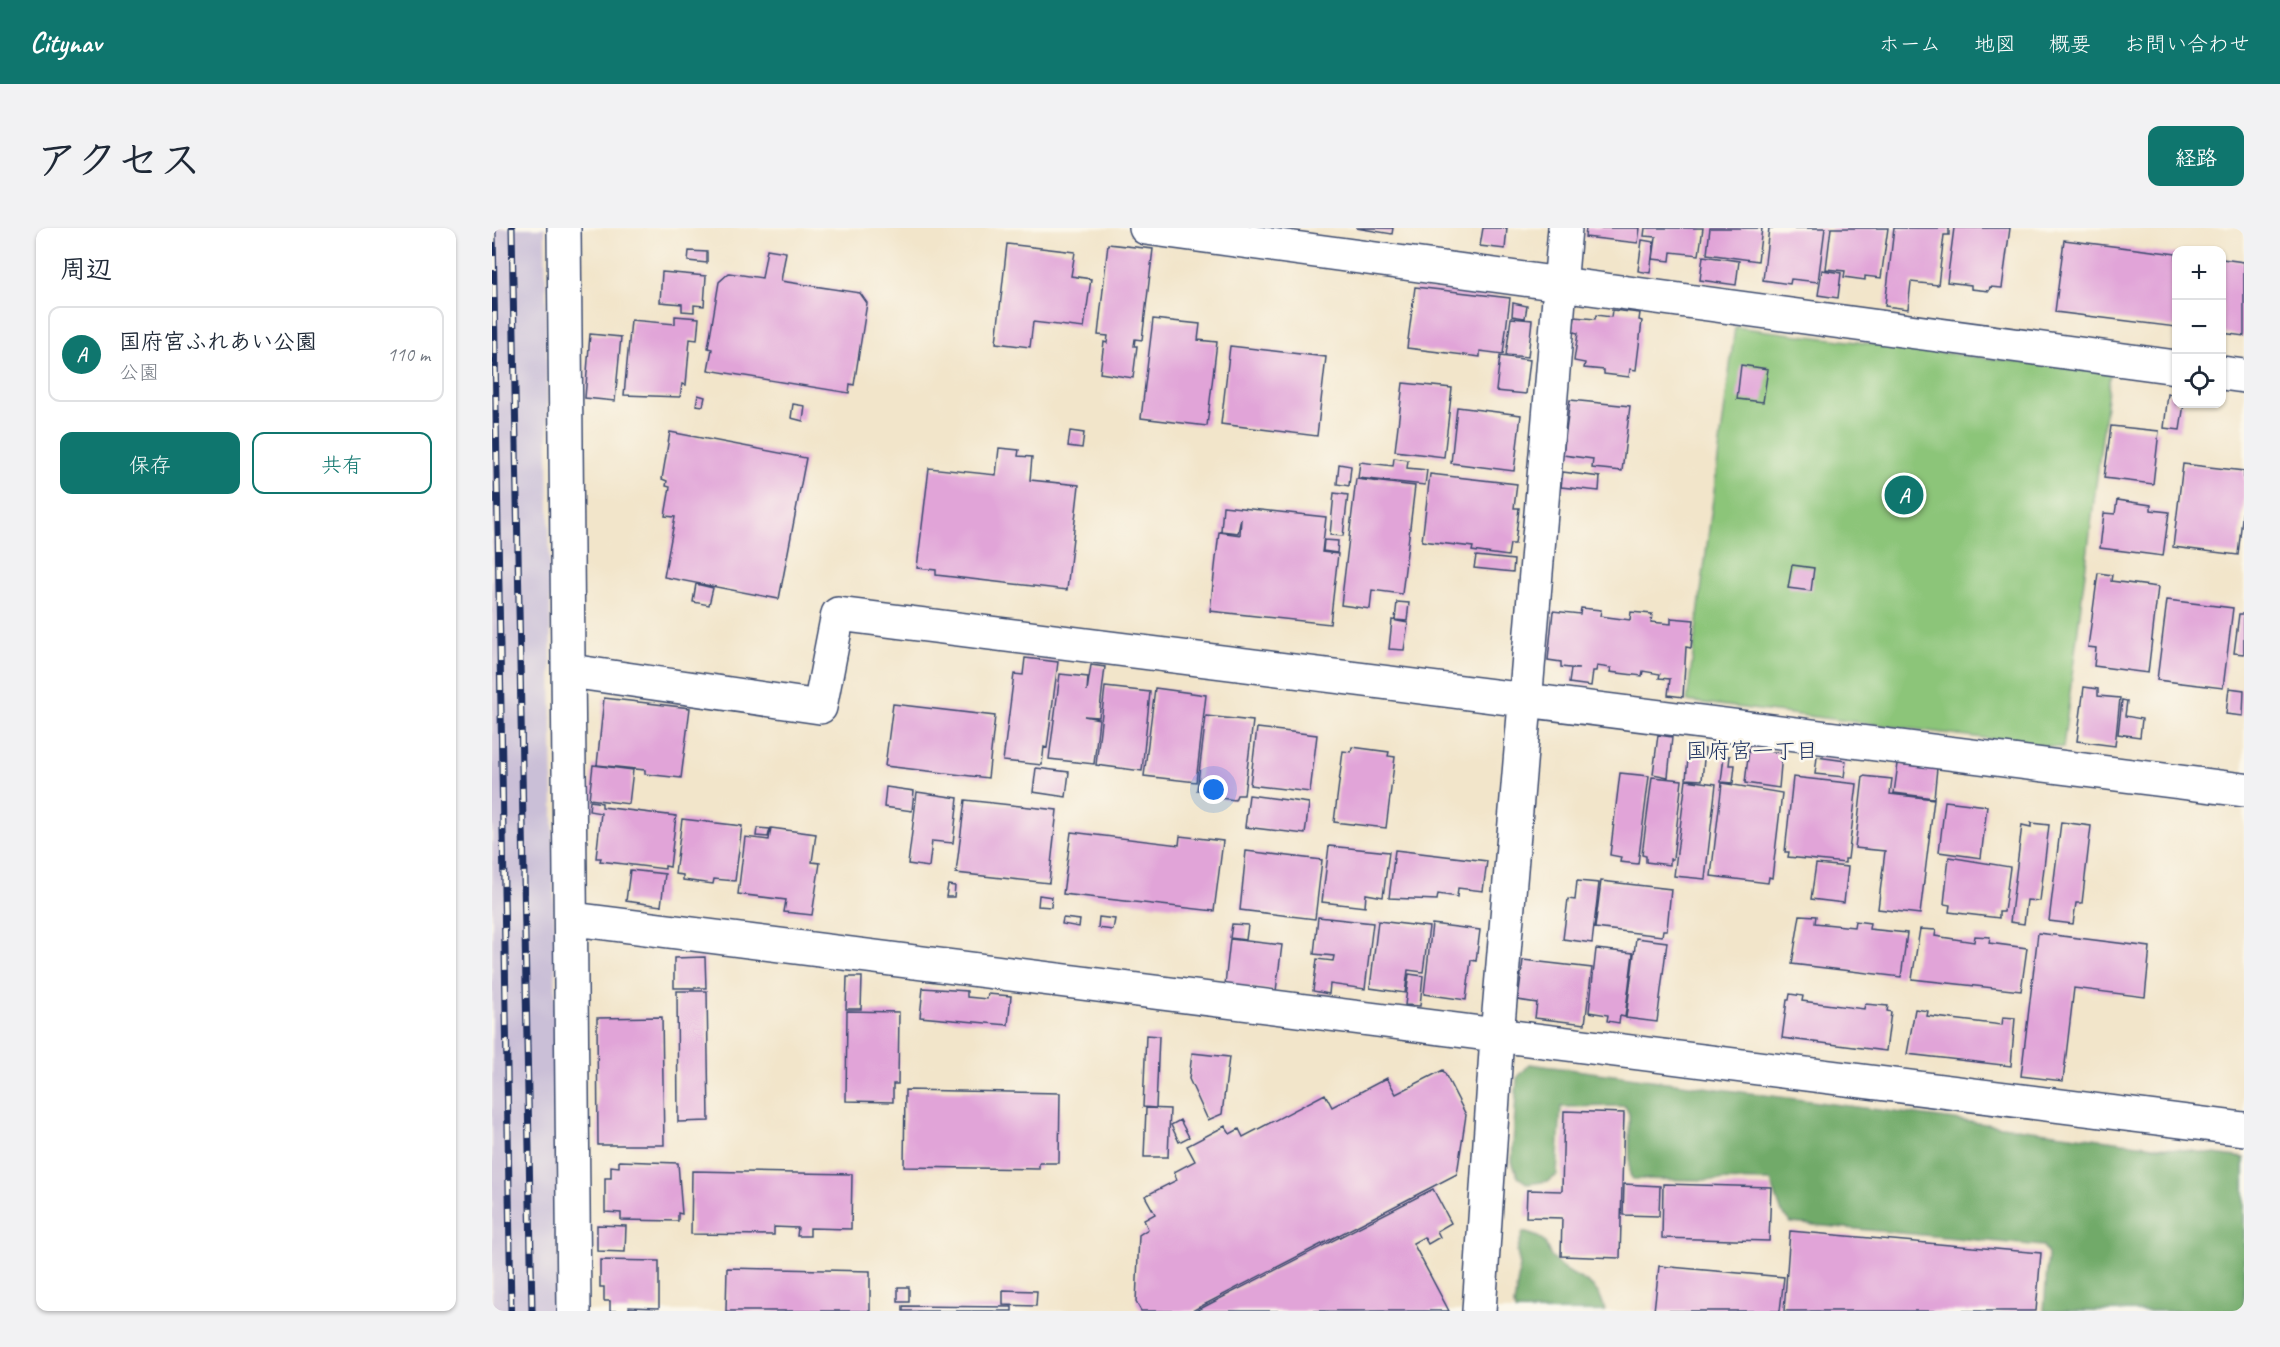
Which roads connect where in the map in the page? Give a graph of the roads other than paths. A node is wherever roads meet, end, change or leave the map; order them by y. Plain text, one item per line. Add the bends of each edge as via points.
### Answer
1 (564, 228) edge
2 (1146, 228) edge
3 (1565, 228) edge
4 (1561, 283) junction
5 (2172, 366) edge
6 (2226, 374) edge
7 (2244, 376) edge
8 (570, 671) junction
9 (1525, 700) junction
10 (2244, 790) edge
11 (573, 919) junction
12 (1497, 1036) junction
13 (2244, 1129) edge
14 (574, 1311) edge
15 (1479, 1311) edge

1 - 8 street
2 - 4 street
3 - 4 street
4 - 5 street
4 - 9 street
6 - 7 street
8 - 9 street via 820,707 838,614
8 - 11 street
9 - 10 street
9 - 12 street
11 - 12 street
11 - 14 street
12 - 13 street
12 - 15 street

